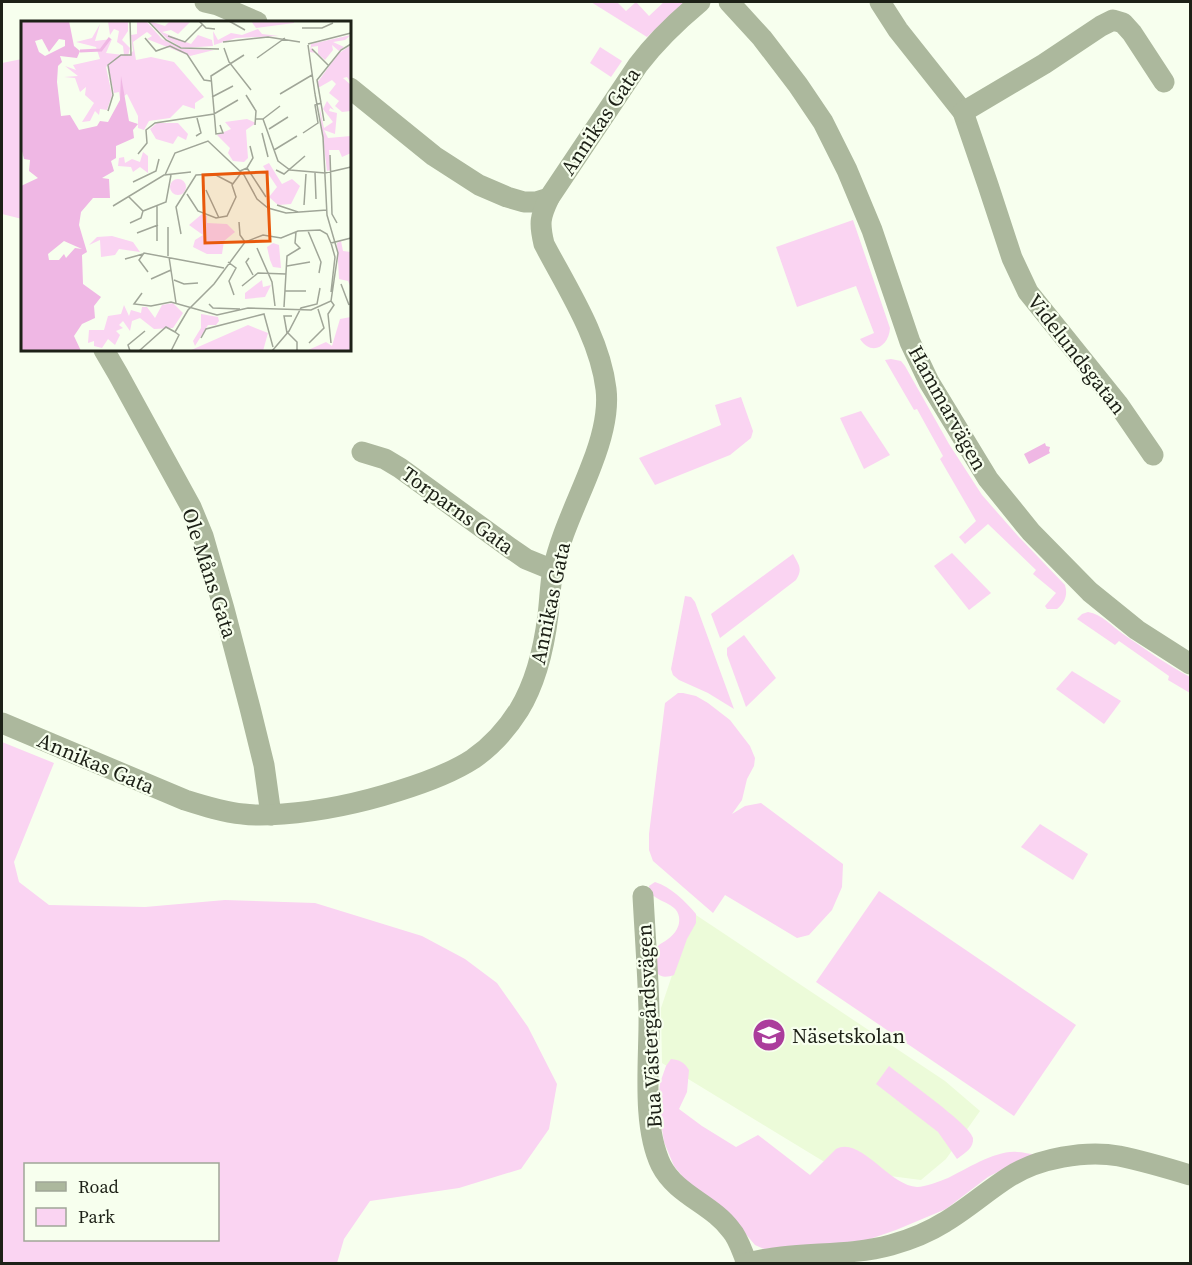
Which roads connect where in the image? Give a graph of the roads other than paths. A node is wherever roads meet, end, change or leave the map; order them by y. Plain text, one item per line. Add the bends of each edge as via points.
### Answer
1 (205, 2) edge
2 (700, 2) edge
3 (729, 2) edge
4 (880, 2) edge
5 (255, 21) edge
6 (1164, 82) dead end
7 (351, 89) edge
8 (963, 112) junction
9 (549, 198) junction
10 (105, 351) edge
11 (362, 452) dead end
12 (1153, 455) dead end
13 (553, 570) junction
14 (1191, 664) edge
15 (2, 723) edge
16 (271, 815) junction
17 (643, 896) dead end
18 (1191, 1175) edge
19 (746, 1263) edge

1 - 5 street
2 - 9 street, Annikas Gata via 653,45
3 - 14 street, Hammarvägen via 762,38 823,122 872,230 910,342 929,382 988,479 1031,532 1090,592 1137,630
4 - 8 street, Videlundsgatan
6 - 8 street via 1132,33 1123,23 1113,20
7 - 9 street via 434,156 479,185 524,202
8 - 12 street, Videlundsgatan via 1012,258 1028,292 1118,404
9 - 13 street, Annikas Gata via 541,215 544,244 594,342 606,390 599,443
10 - 16 street, Ole Måns Gata via 191,507 203,536 264,765
11 - 13 street, Torparns Gata via 400,468 526,559
13 - 16 street, Annikas Gata via 537,669 520,709 492,744 473,759 423,784 340,807
15 - 16 street, Annikas Gata via 185,800 214,809
17 - 19 street, Bua Västergårdsvägen via 650,1125 662,1165 670,1177 732,1231
18 - 19 street via 1118,1156 1052,1160 1011,1176 927,1233 868,1250

